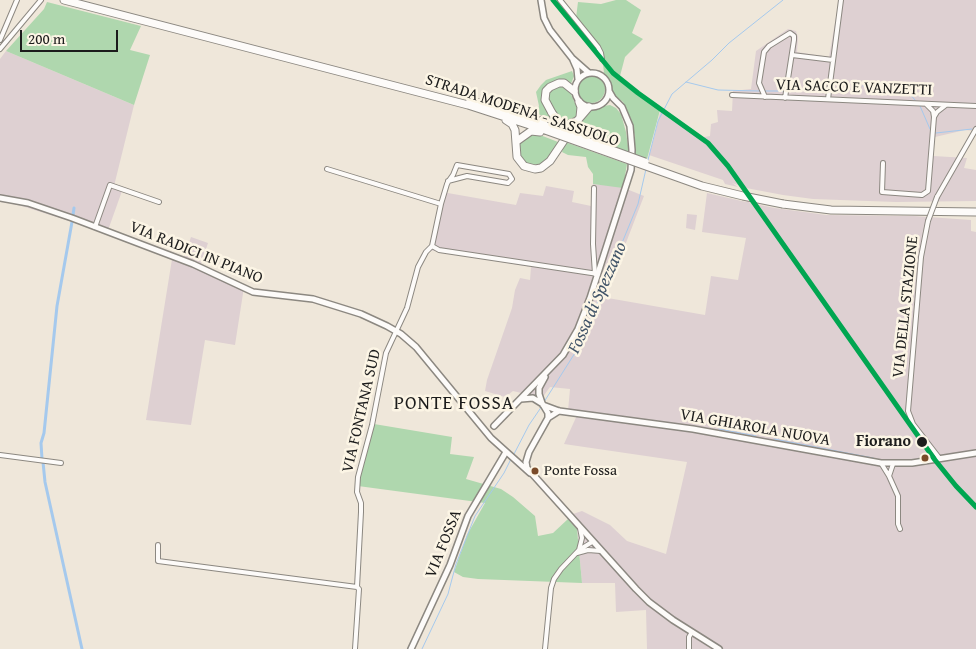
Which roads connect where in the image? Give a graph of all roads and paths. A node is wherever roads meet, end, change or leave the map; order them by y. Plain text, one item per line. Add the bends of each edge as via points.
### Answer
1 (17, 0) edge
2 (41, 0) edge
3 (64, 0) edge
4 (81, 0) edge
5 (541, 0) edge
6 (560, 0) edge
7 (841, 0) edge
8 (0, 40) edge
9 (0, 49) edge
10 (792, 54) junction
11 (572, 58) junction
12 (602, 60) dead end
13 (833, 60) junction
14 (589, 73) junction
15 (578, 79) junction
16 (574, 91) junction
17 (609, 91) junction
18 (732, 96) dead end
19 (764, 97) junction
20 (785, 98) junction
21 (828, 99) junction
22 (469, 100) junction
23 (579, 102) junction
24 (603, 103) junction
25 (926, 104) junction
26 (935, 104) junction
27 (946, 105) junction
28 (976, 106) edge
29 (589, 107) junction
30 (622, 107) junction
31 (935, 112) junction
32 (496, 114) junction
33 (578, 119) junction
34 (976, 129) edge
35 (545, 130) junction
36 (582, 138) junction
37 (517, 141) junction
38 (883, 163) dead end
39 (328, 168) dead end
40 (448, 181) junction
41 (594, 188) dead end
42 (0, 198) edge
43 (159, 202) dead end
44 (783, 202) junction
45 (441, 204) junction
46 (976, 208) edge
47 (976, 212) edge
48 (95, 227) junction
49 (432, 246) junction
50 (597, 274) junction
51 (396, 331) junction
52 (548, 372) junction
53 (520, 400) junction
54 (543, 404) junction
55 (559, 411) junction
56 (548, 418) junction
57 (478, 421) junction
58 (494, 426) junction
59 (494, 441) junction
60 (529, 452) junction
61 (976, 453) edge
62 (0, 455) edge
63 (513, 458) junction
64 (940, 459) junction
65 (61, 463) dead end
66 (881, 463) junction
67 (893, 464) junction
68 (530, 473) junction
69 (890, 476) junction
70 (580, 528) junction
71 (900, 529) dead end
72 (592, 542) junction
73 (158, 546) dead end
74 (588, 550) junction
75 (578, 551) junction
76 (601, 551) junction
77 (357, 587) junction
78 (692, 632) junction
79 (355, 649) edge
80 (411, 649) edge
81 (545, 649) edge
82 (689, 649) edge
83 (719, 649) edge

1 - 8 street
2 - 9 street
3 - 32 highway, STRADA MODENA - SASSUOLO
4 - 22 highway, STRADA MODENA - SASSUOLO
5 - 11 street via 550,30
6 - 12 street via 598,47
7 - 13 street
10 - 13 street
10 - 19 street via 794,36 790,33 765,50 759,82
10 - 20 street
11 - 14 street
11 - 15 street
13 - 21 street
14 - 15 street
14 - 17 street via 604,78
15 - 16 street
16 - 23 street
16 - 36 highway, bridge via 559,82 546,91 545,100 565,127
17 - 24 street
17 - 30 street
18 - 19 street, VIA SACCO E VANZETTI
19 - 20 street, VIA SACCO E VANZETTI
20 - 21 street, VIA SACCO E VANZETTI
21 - 25 street, VIA SACCO E VANZETTI
22 - 33 highway via 509,108 559,126
22 - 35 highway, STRADA MODENA - SASSUOLO
23 - 29 street
23 - 33 highway
24 - 29 street
24 - 30 street via 612,102
25 - 26 street, VIA SACCO E VANZETTI
25 - 31 street
26 - 27 street, VIA SACCO E VANZETTI
26 - 31 street
27 - 28 street, VIA SACCO E VANZETTI
27 - 31 street
29 - 33 highway
30 - 50 street via 632,138 631,170
31 - 38 street via 926,194 882,192
32 - 35 highway, STRADA MODENA - SASSUOLO
32 - 37 highway via 512,124
33 - 37 highway via 550,161 541,168 529,168 520,162 516,152
34 - 64 street, VIA DELLA STAZIONE, bridge via 938,197 928,221 921,257 908,411 913,424
35 - 36 highway, STRADA MODENA - SASSUOLO, bridge
35 - 37 highway via 531,131
35 - 44 highway, STRADA MODENA - SASSUOLO, bridge via 702,186
36 - 44 highway, STRADA MODENA - SASSUOLO, bridge via 704,182
39 - 45 street
40 - 40 street via 467,176 508,183 512,179 509,174 458,165
40 - 45 street
41 - 50 street
42 - 48 street, VIA RADICI IN PIANO via 28,203
43 - 48 street via 110,185
44 - 46 highway, STRADA MODENA - SASSUOLO
44 - 47 highway, STRADA MODENA - SASSUOLO via 831,210
45 - 49 street
48 - 51 street, VIA RADICI IN PIANO via 193,264 253,292 313,299 361,314
49 - 50 street via 439,250
49 - 51 street, VIA FONTANA SUD via 418,267 407,308
50 - 52 street via 572,340
51 - 57 street, VIA RADICI IN PIANO via 416,347
51 - 77 street, VIA FONTANA SUD via 386,353 358,477 361,512
52 - 53 street
52 - 54 street via 539,388
53 - 54 street via 530,398
53 - 58 street
54 - 55 street, VIA GHIAROLA NUOVA
54 - 56 street
55 - 56 street
55 - 66 street, VIA GHIAROLA NUOVA via 693,429
56 - 60 street
57 - 58 street via 488,428
57 - 59 street, VIA RADICI IN PIANO
58 - 59 street
59 - 63 street, VIA RADICI IN PIANO
60 - 63 street via 522,459
60 - 68 street via 525,464
61 - 64 street, VIA GHIAROLA NUOVA
62 - 65 street
63 - 68 street, VIA RADICI IN PIANO
63 - 80 street, VIA FOSSA via 468,516 450,565
64 - 67 street, VIA GHIAROLA NUOVA
66 - 67 street, VIA GHIAROLA NUOVA
66 - 69 street
67 - 69 street
68 - 70 street, VIA RADICI IN PIANO
69 - 71 street via 898,496
70 - 72 street
70 - 75 street via 582,538
72 - 74 street
72 - 75 street
72 - 76 street
73 - 77 street via 158,561
74 - 75 street
74 - 76 street
75 - 81 street via 554,578
76 - 78 street via 649,602
77 - 79 street, VIA FONTANA SUD
78 - 82 street
78 - 83 street

